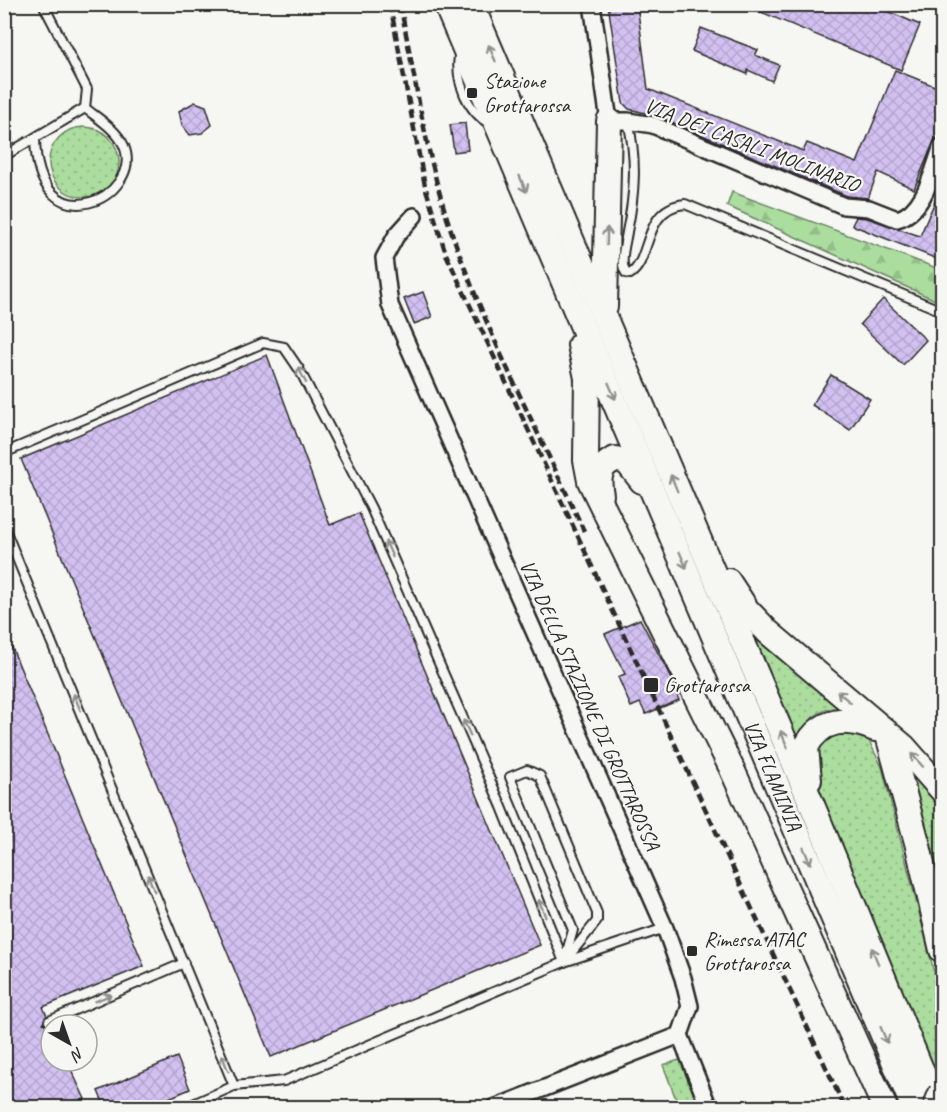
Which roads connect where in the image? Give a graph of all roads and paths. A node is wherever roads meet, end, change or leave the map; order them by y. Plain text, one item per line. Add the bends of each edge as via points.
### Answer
1 (42, 4) edge
2 (446, 4) edge
3 (471, 4) edge
4 (592, 4) edge
5 (85, 108) junction
6 (618, 121) junction
7 (35, 138) junction
8 (942, 146) edge
9 (4, 156) edge
10 (414, 216) dead end
11 (564, 279) junction
12 (942, 311) edge
13 (605, 315) junction
14 (4, 453) edge
15 (660, 506) junction
16 (603, 507) junction
17 (685, 509) junction
18 (4, 526) edge
19 (888, 735) junction
20 (942, 790) edge
21 (815, 812) junction
22 (666, 928) junction
23 (942, 950) edge
24 (564, 962) junction
25 (184, 963) junction
26 (68, 1013) edge
27 (680, 1035) junction
28 (234, 1086) junction
29 (942, 1091) edge
30 (184, 1107) edge
31 (494, 1107) edge
32 (709, 1107) edge
33 (885, 1107) edge
34 (914, 1107) edge
35 (936, 1107) edge

1 - 5 lane via 87,89
2 -> 11 highway
13 -> 3 highway, VIA FLAMINIA
4 - 6 street
5 - 7 lane
5 - 7 lane via 118,135 125,148 122,176 113,190 95,202 77,206 63,202 51,191 36,161
6 - 8 street, VIA DEI CASALI MOLINARIO via 662,128 844,206 868,208 897,219 909,215 918,205
6 - 12 lane via 634,152 635,192 623,261 626,273 637,269 659,219 675,206 685,204
13 -> 6 highway
7 - 9 lane
10 - 22 street, VIA DELLA STAZIONE DI GROTTAROSSA via 396,236 384,258 390,305
11 -> 15 highway, VIA FLAMINIA
11 - 16 highway via 587,378 588,473
17 -> 13 highway, VIA FLAMINIA
24 -> 14 lane via 502,807 371,508 284,347 263,343
15 - 16 highway via 627,462 615,459 603,466 599,474
15 -> 34 highway, VIA FLAMINIA
16 - 33 highway via 731,767
19 -> 17 highway via 747,610
21 -> 17 highway, VIA FLAMINIA
25 -> 18 lane
20 -> 19 highway via 914,756
19 - 21 highway via 843,721 825,725 813,735 805,754
19 - 23 highway
35 -> 21 highway, VIA FLAMINIA
22 - 24 lane
22 - 27 street, VIA DELLA STAZIONE DI GROTTAROSSA via 690,1006
24 - 24 lane via 573,930 510,777 526,770 540,776 597,913 597,921
24 - 28 lane via 284,1081
26 -> 25 lane
28 -> 25 lane
27 - 31 street
27 - 32 street
28 - 30 lane
29 - 35 highway, bridge

